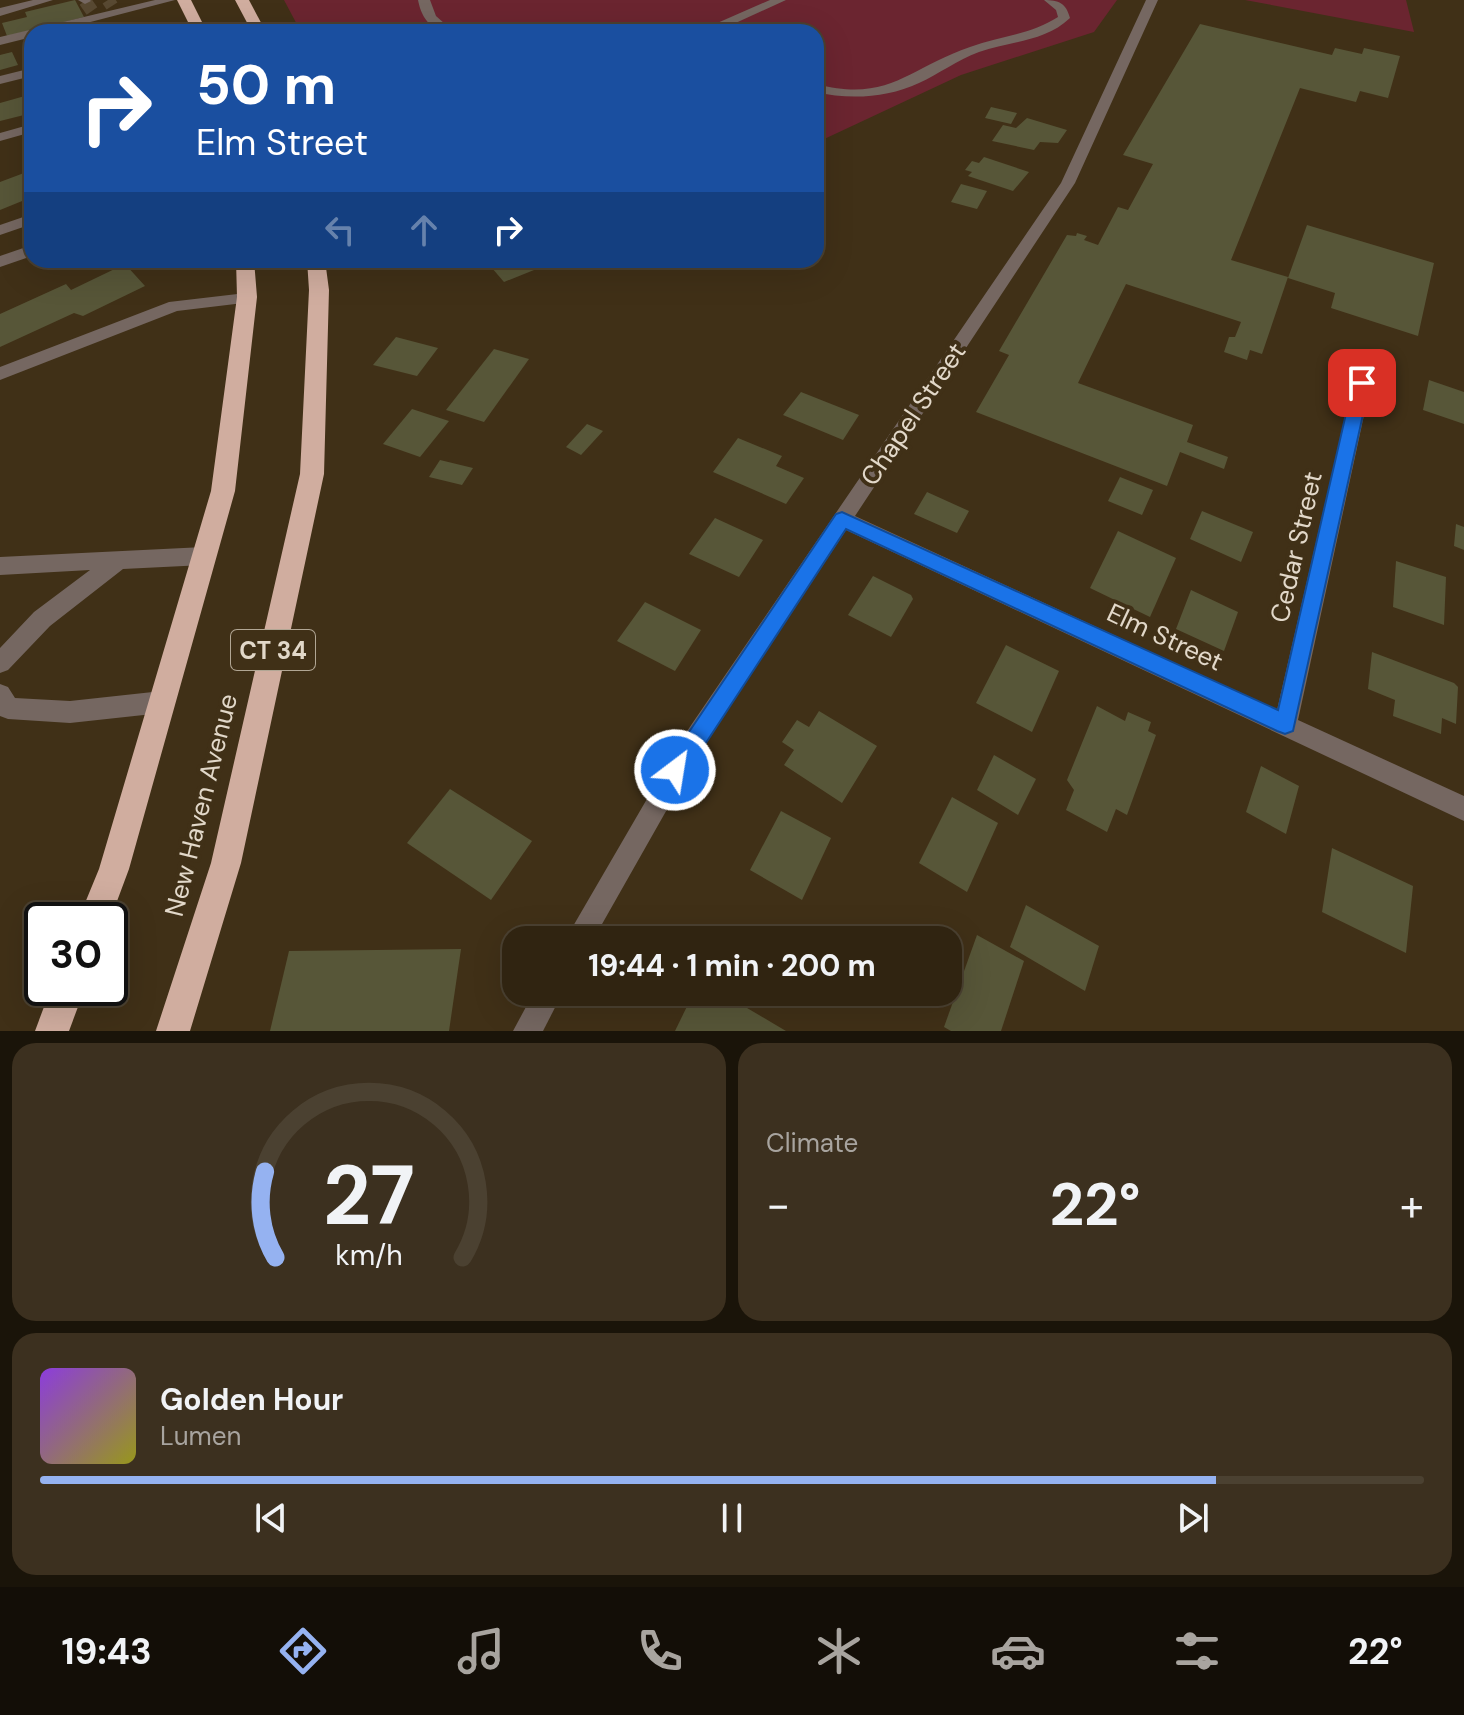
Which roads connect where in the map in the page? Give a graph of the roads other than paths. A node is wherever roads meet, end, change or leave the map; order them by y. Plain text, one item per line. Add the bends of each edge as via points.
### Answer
1 (47, 0) edge
2 (169, 0) edge
3 (184, 0) edge
4 (242, 0) edge
5 (424, 0) edge
6 (780, 0) edge
7 (1050, 0) edge
8 (1152, 0) edge
9 (147, 2) edge
10 (89, 8) edge
11 (0, 12) edge
12 (54, 24) edge
13 (193, 24) edge
14 (255, 24) edge
15 (435, 24) edge
16 (730, 24) edge
17 (24, 36) edge
18 (0, 41) edge
19 (24, 74) edge
20 (0, 80) edge
21 (824, 89) edge
22 (24, 130) edge
23 (0, 137) edge
24 (24, 222) edge
25 (0, 230) edge
26 (24, 253) edge
27 (0, 262) edge
28 (245, 268) edge
29 (317, 268) edge
30 (246, 298) junction
31 (0, 374) edge
32 (1362, 383) dead end
33 (842, 519) junction
34 (204, 556) junction
35 (116, 562) junction
36 (0, 566) edge
37 (0, 663) edge
38 (0, 694) edge
39 (162, 702) junction
40 (1285, 724) junction
41 (1464, 809) edge
42 (101, 902) edge
43 (586, 926) edge
44 (61, 1006) edge
45 (541, 1006) edge
46 (52, 1031) edge
47 (173, 1031) edge
48 (527, 1031) edge

1 - 11 street
2 - 9 street
3 - 13 highway
4 - 14 highway
5 - 15 street
6 - 16 street
7 - 21 street via 1064,18 1044,32 977,49 887,88 845,93
8 - 33 street, Chapel Street via 1068,183
9 - 10 street
10 - 12 street
17 - 18 street
19 - 20 street
22 - 23 street
24 - 25 street
26 - 27 street
28 - 30 highway
29 - 47 highway, New Haven Avenue / CT 34 via 312,474 226,863
30 - 31 street via 175,306
30 - 34 highway via 223,491
32 - 40 street, Cedar Street
33 - 40 street, Elm Street
33 - 43 street, Chapel Street via 691,745
34 - 35 street
34 - 39 highway
35 - 36 street
35 - 37 street via 42,619
38 - 39 street via 8,708 70,712
39 - 42 highway
40 - 41 street, Elm Street
44 - 46 highway
45 - 48 street

